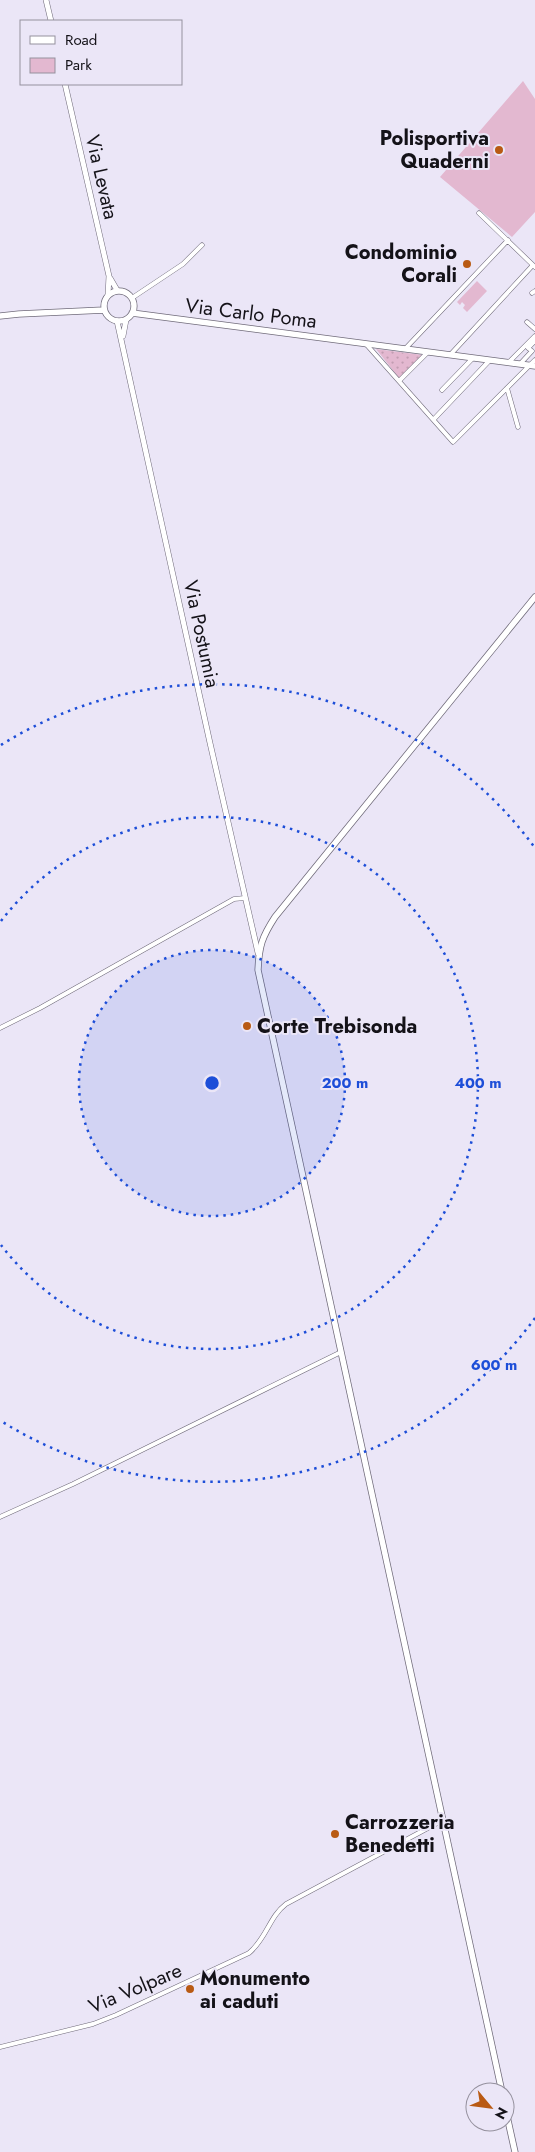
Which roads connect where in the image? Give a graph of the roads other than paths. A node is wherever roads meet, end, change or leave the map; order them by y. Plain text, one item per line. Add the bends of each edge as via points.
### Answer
1 (46, 0) edge
2 (51, 20) edge
3 (65, 85) edge
4 (479, 213) dead end
5 (508, 240) junction
6 (202, 245) dead end
7 (534, 266) edge
8 (109, 276) junction
9 (117, 290) junction
10 (108, 294) junction
11 (132, 298) junction
12 (104, 310) junction
13 (132, 312) junction
14 (0, 316) edge
15 (126, 320) junction
16 (117, 321) junction
17 (527, 322) dead end
18 (535, 329) edge
19 (535, 336) edge
20 (122, 339) junction
21 (535, 340) edge
22 (366, 344) junction
23 (405, 349) junction
24 (428, 352) junction
25 (450, 354) junction
26 (473, 358) junction
27 (490, 360) junction
28 (509, 362) junction
29 (533, 363) edge
30 (520, 364) junction
31 (399, 381) junction
32 (507, 388) junction
33 (442, 390) dead end
34 (434, 419) junction
35 (518, 428) dead end
36 (535, 597) edge
37 (244, 898) junction
38 (258, 953) junction
39 (0, 1028) edge
40 (341, 1352) junction
41 (0, 1517) edge
42 (443, 1820) junction
43 (0, 2047) edge
44 (500, 2082) edge
45 (511, 2132) edge
46 (515, 2152) edge

1 - 2 street
3 - 8 street, Via Levata
4 - 5 street
5 - 7 street
5 - 23 street
6 - 11 street via 183,264
7 - 25 street
8 - 9 street, Via Levata
8 - 10 street, Via Levata
9 - 10 main road
9 - 11 main road
10 - 12 main road
11 - 13 main road
12 - 14 main road
12 - 16 main road via 109,318
13 - 15 main road
13 - 22 main road, Via Carlo Poma
15 - 16 main road
15 - 20 street
16 - 20 street, Via Postumia
17 - 18 street
19 - 28 street
20 - 37 street, Via Postumia
21 - 30 street via 528,348 532,351
22 - 23 main road, Via Carlo Poma
22 - 31 street
23 - 24 main road, Via Carlo Poma
24 - 25 main road, Via Carlo Poma
24 - 31 street
25 - 26 main road, Via Carlo Poma
26 - 27 main road, Via Carlo Poma
26 - 33 street
27 - 28 main road, Via Carlo Poma
27 - 34 street
28 - 30 main road, Via Carlo Poma
29 - 30 main road, Via Carlo Poma
29 - 32 street
31 - 34 street
32 - 34 street via 453,442
32 - 35 street
36 - 38 main road via 275,918 263,935
37 - 38 street, Via Postumia
37 - 39 street via 228,902
38 - 40 main road via 258,970
40 - 41 street
40 - 42 main road
42 - 43 street, Via Volpare via 286,1904 249,1953 101,2021
42 - 44 main road
45 - 46 main road

